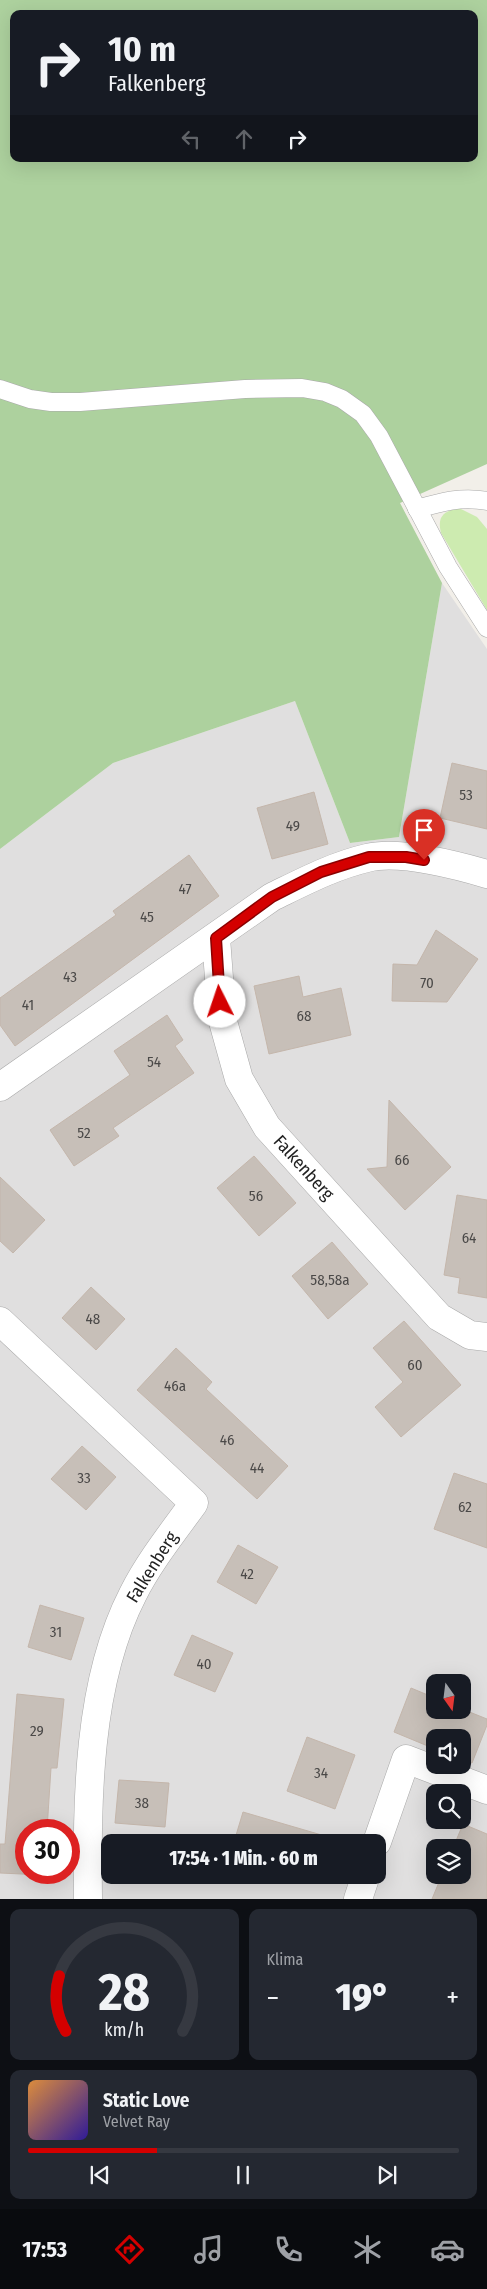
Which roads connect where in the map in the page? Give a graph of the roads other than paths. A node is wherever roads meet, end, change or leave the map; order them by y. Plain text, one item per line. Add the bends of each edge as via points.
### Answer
1 (0, 389) edge
2 (487, 501) edge
3 (417, 509) junction
4 (487, 628) edge
5 (487, 874) edge
6 (216, 938) junction
7 (0, 1087) edge
8 (0, 1321) edge
9 (487, 1337) edge
10 (487, 1790) edge
11 (380, 1834) edge
12 (363, 1884) edge
13 (88, 1899) edge
14 (358, 1899) edge

1 - 3 lane via 51,402 245,389 302,388 325,392 363,414 390,454
2 - 3 lane via 454,499
3 - 4 lane via 448,568
5 - 6 street via 406,857 369,857 321,872 272,897
6 - 7 street
6 - 9 street, Falkenberg via 222,1018 239,1079 267,1127 439,1317 470,1335
8 - 13 street, Falkenberg via 194,1503 133,1594 116,1634 103,1681 93,1748
10 - 11 street via 406,1759
12 - 14 street

